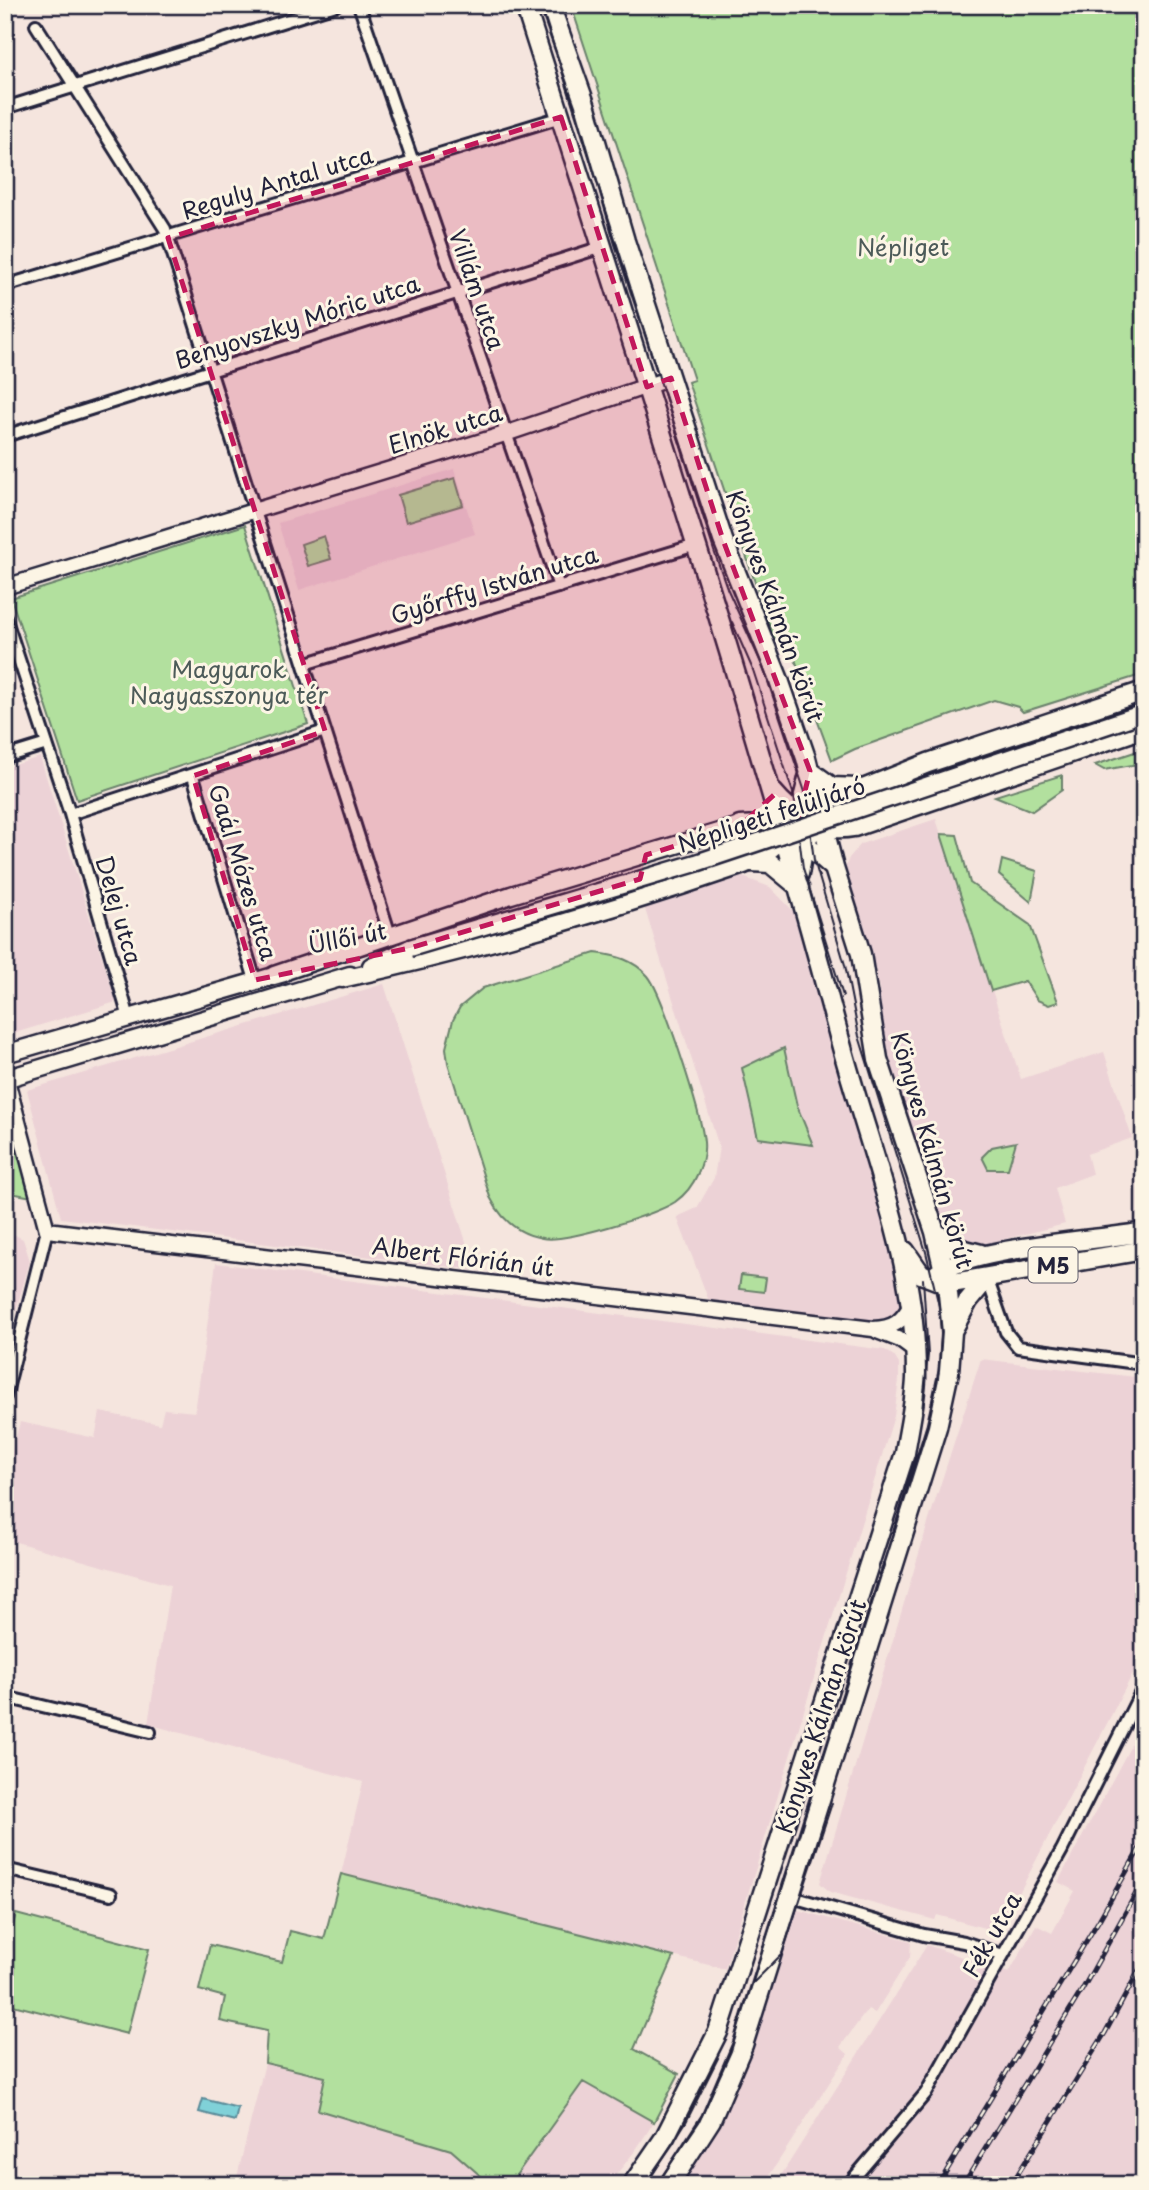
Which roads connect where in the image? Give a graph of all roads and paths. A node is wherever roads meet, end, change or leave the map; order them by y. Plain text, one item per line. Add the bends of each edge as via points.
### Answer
1 (336, 5) edge
2 (359, 5) edge
3 (525, 5) edge
4 (550, 5) edge
5 (36, 25) dead end
6 (74, 87) junction
7 (5, 108) edge
8 (561, 117) junction
9 (413, 162) junction
10 (168, 238) junction
11 (602, 247) junction
12 (5, 286) edge
13 (458, 292) junction
14 (211, 370) junction
15 (671, 378) junction
16 (647, 387) junction
17 (505, 433) junction
18 (5, 436) edge
19 (256, 510) junction
20 (695, 545) junction
21 (5, 587) edge
22 (559, 587) junction
23 (5, 617) edge
24 (304, 664) junction
25 (1144, 691) edge
26 (1144, 713) edge
27 (1144, 728) edge
28 (325, 731) junction
29 (47, 744) junction
30 (5, 757) edge
31 (928, 763) junction
32 (810, 771) junction
33 (194, 776) junction
34 (893, 777) junction
35 (862, 788) junction
36 (771, 789) junction
37 (936, 799) junction
38 (904, 811) junction
39 (70, 814) junction
40 (799, 814) junction
41 (819, 822) junction
42 (740, 826) junction
43 (854, 827) junction
44 (785, 835) junction
45 (804, 844) junction
46 (646, 855) junction
47 (751, 862) junction
48 (834, 868) junction
49 (799, 887) junction
50 (659, 894) junction
51 (390, 935) junction
52 (410, 948) junction
53 (274, 975) junction
54 (342, 979) junction
55 (255, 980) junction
56 (129, 1018) junction
57 (5, 1054) edge
58 (6, 1077) edge
59 (47, 1230) junction
60 (1144, 1232) edge
61 (935, 1233) junction
62 (902, 1246) junction
63 (1117, 1246) junction
64 (1144, 1250) edge
65 (985, 1255) junction
66 (941, 1277) junction
67 (987, 1278) junction
68 (912, 1303) junction
69 (873, 1329) junction
70 (952, 1332) junction
71 (915, 1351) junction
72 (1144, 1364) edge
73 (5, 1397) edge
74 (1144, 1686) edge
75 (5, 1697) edge
76 (149, 1732) dead end
77 (5, 1869) edge
78 (111, 1894) dead end
79 (789, 1896) junction
80 (1003, 1955) junction
81 (637, 2183) edge
82 (669, 2185) edge
83 (848, 2185) edge

1 - 6 street
2 - 9 street, Villám utca
3 - 8 main road, Könyves Kálmán körút
4 - 15 main road, Könyves Kálmán körút
5 - 6 street
6 - 7 street
6 - 10 street
8 - 9 street, Reguly Antal utca
8 - 11 main road, Könyves Kálmán körút
9 - 10 street, Reguly Antal utca
9 - 13 street, Villám utca
10 - 12 street, Reguly Antal utca
10 - 14 street
11 - 13 street, Benyovszky Móric utca
11 - 16 main road, Könyves Kálmán körút
13 - 14 street, Benyovszky Móric utca
13 - 17 street, Villám utca
14 - 18 street, Benyovszky Móric utca
14 - 19 street
15 - 16 street, Elnök utca
15 - 32 main road, Könyves Kálmán körút via 723,540
16 - 17 street, Elnök utca
16 - 20 main road, Könyves Kálmán körút
17 - 19 street, Elnök utca
17 - 22 street, Villám utca
19 - 21 street
19 - 24 street
20 - 22 street, Győrffy István utca
20 - 36 main road, Könyves Kálmán körút
22 - 24 street, Győrffy István utca
23 - 29 street, Delej utca
24 - 28 street
25 - 31 main road
26 - 52 main road, Népligeti felüljáró, bridge via 696,863
27 - 37 main road
28 - 33 street
28 - 51 street
29 - 30 street
29 - 39 street, Delej utca
31 - 34 main road
31 - 37 main road via 941,776
32 - 35 main road via 832,787
32 - 40 main road
32 - 41 main road, Könyves Kálmán körút
33 - 39 street
33 - 55 street, Gaál Mózes utca
34 - 35 main road
34 - 38 main road via 887,791
35 - 41 main road via 828,803
36 - 40 main road
36 - 42 main road via 765,806
36 - 44 main road, Könyves Kálmán körút
37 - 38 main road
38 - 43 main road
39 - 56 street, Delej utca
40 - 41 main road
40 - 44 main road
41 - 43 main road via 836,830
41 - 45 main road
41 - 48 main road, Könyves Kálmán körút
42 - 44 main road via 761,824
42 - 46 main road
42 - 47 main road via 752,841
43 - 48 main road
44 - 45 main road
44 - 47 main road
44 - 49 main road, Könyves Kálmán körút
45 - 48 main road
45 - 49 main road
46 - 50 main road via 638,871 643,888
46 - 51 main road
47 - 49 main road via 770,863
47 - 50 main road
48 - 61 main road, Könyves Kálmán körút via 862,954 878,1059
49 - 62 main road, Könyves Kálmán körút
50 - 54 main road via 482,947
51 - 53 main road
52 - 53 main road, Üllői út
52 - 54 main road, Üllői út
53 - 55 main road, Üllői út
54 - 58 main road, Üllői út
55 - 56 main road, Üllői út
56 - 57 main road, Üllői út
58 - 59 street
59 - 69 street, Albert Flórián út
59 - 73 street
60 - 63 main road, M5
61 - 65 main road, M5 via 953,1247
61 - 66 main road, Könyves Kálmán körút
62 - 66 main road via 921,1274
62 - 68 main road, Könyves Kálmán körút
63 - 64 main road, M5
63 - 65 main road, M5
63 - 67 main road, M5
65 - 66 main road
66 - 67 main road, M5
66 - 68 main road
66 - 70 main road, Könyves Kálmán körút
67 - 70 main road
67 - 72 street via 1009,1339 1018,1347
68 - 69 street, Albert Flórián út via 900,1322
68 - 71 main road, Könyves Kálmán körút
69 - 71 street, Albert Flórián út
70 - 79 main road, Könyves Kálmán körút via 937,1427
71 - 81 main road, Könyves Kálmán körút via 915,1391 905,1453 736,1983 709,2054
74 - 80 street, Fék utca via 1062,1850
75 - 76 street
77 - 78 street
79 - 80 street
79 - 82 main road, Könyves Kálmán körút via 724,2093
80 - 83 street, Fék utca via 926,2092

